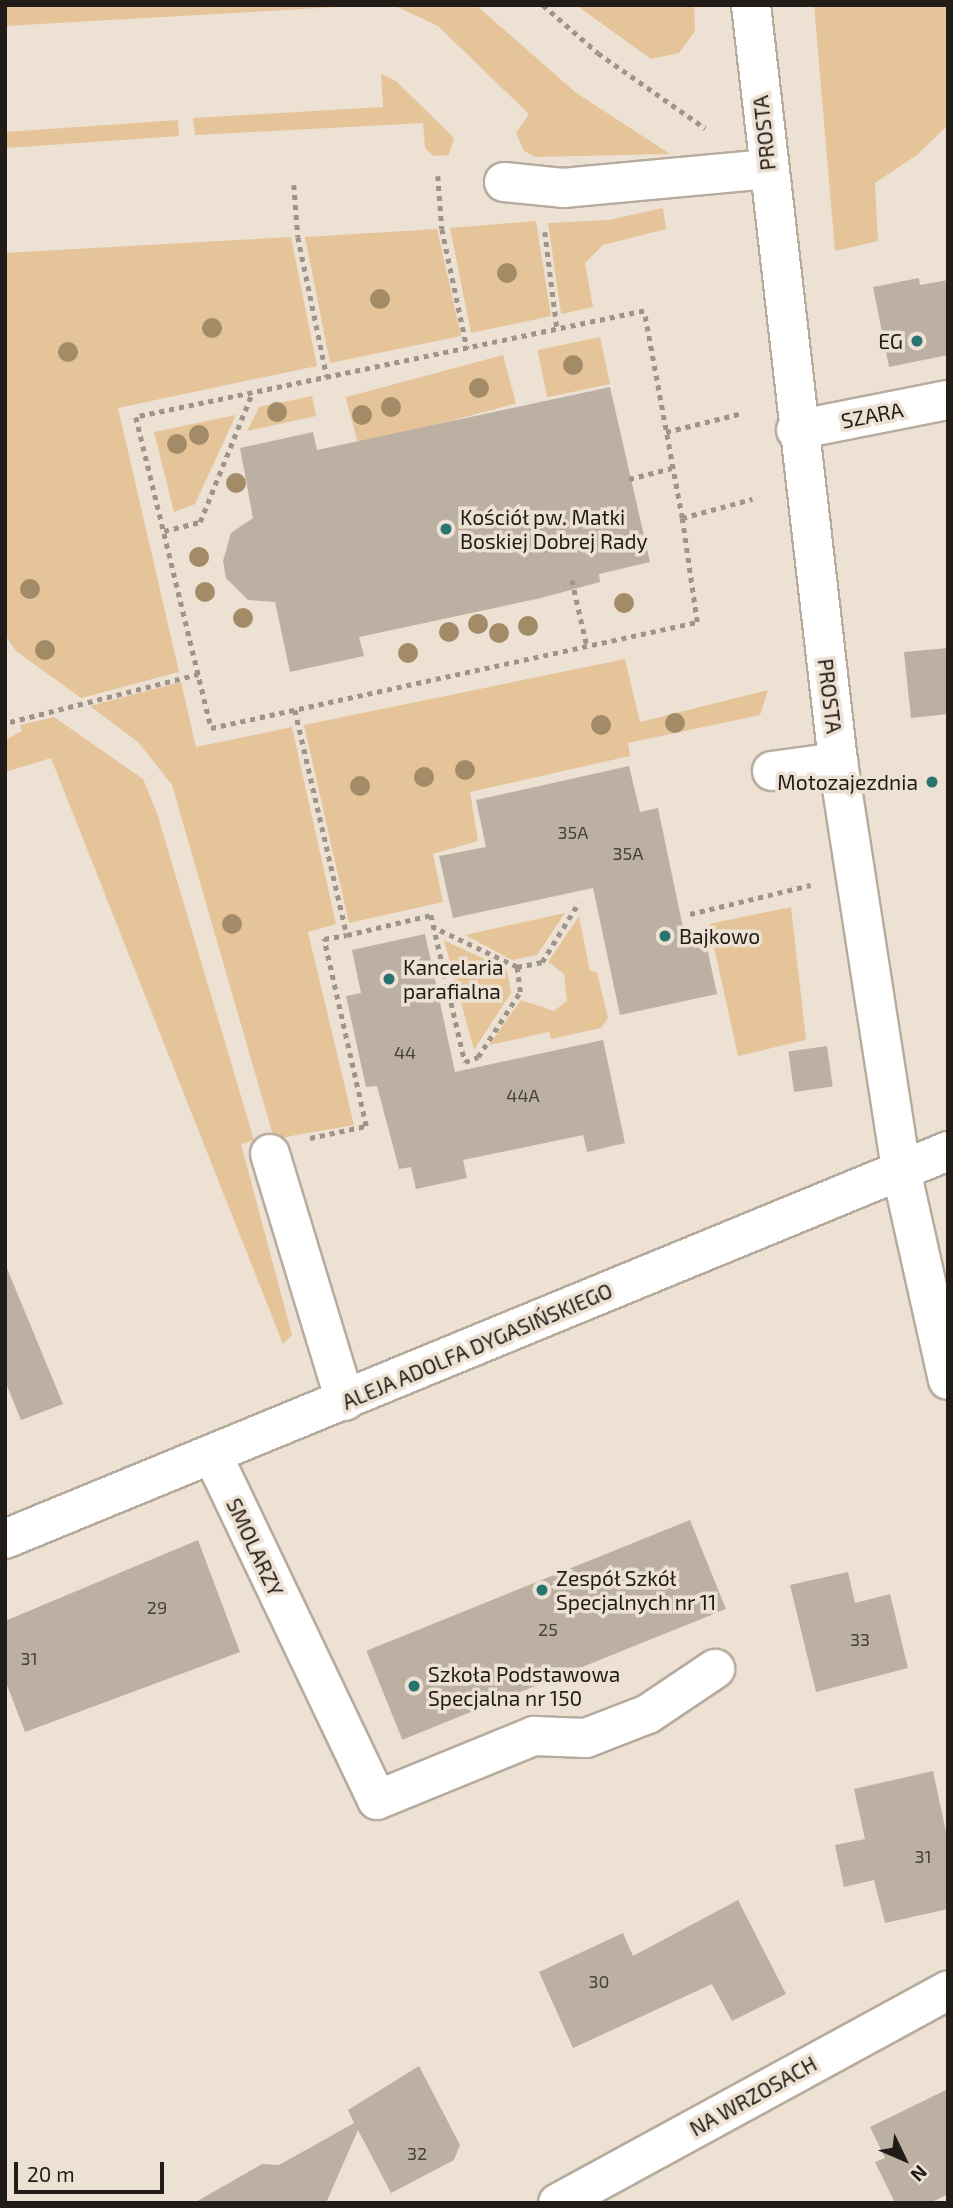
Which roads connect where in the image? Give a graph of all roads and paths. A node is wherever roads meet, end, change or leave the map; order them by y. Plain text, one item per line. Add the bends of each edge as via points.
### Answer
1 (543, 5) edge
2 (751, 5) edge
3 (709, 131) dead end
4 (768, 169) junction
5 (438, 176) dead end
6 (294, 185) dead end
7 (522, 185) joint
8 (557, 329) junction
9 (467, 348) junction
10 (327, 377) junction
11 (252, 393) junction
12 (948, 400) edge
13 (744, 413) dead end
14 (796, 430) junction
15 (666, 432) junction
16 (672, 468) junction
17 (629, 479) dead end
18 (752, 499) dead end
19 (682, 518) junction
20 (164, 531) junction
21 (572, 580) dead end
22 (587, 646) junction
23 (198, 674) junction
24 (295, 710) junction
25 (10, 722) dead end
26 (838, 762) junction
27 (772, 771) dead end
28 (818, 883) dead end
29 (579, 902) dead end
30 (691, 914) dead end
31 (434, 928) junction
32 (347, 935) junction
33 (517, 967) junction
34 (304, 1139) dead end
35 (948, 1151) edge
36 (270, 1154) dead end
37 (901, 1170) junction
38 (948, 1380) edge
39 (345, 1401) junction
40 (213, 1456) junction
41 (5, 1539) edge
42 (715, 1669) dead end
43 (948, 1990) edge
44 (561, 2202) edge

1 - 3 path via 598,53
2 - 4 street, PROSTA
4 - 7 street
4 - 14 street, PROSTA
5 - 9 path via 442,229
6 - 10 path via 298,237
7 - 8 path
8 - 9 path
8 - 15 path via 644,311
9 - 10 path
10 - 11 path
11 - 20 path via 200,522
11 - 20 path via 136,417
12 - 14 street, SZARA
13 - 15 path
14 - 26 street, PROSTA
15 - 16 path
16 - 17 path
16 - 19 path
18 - 19 path
19 - 22 path via 696,622
20 - 23 path
21 - 22 path
22 - 24 path
23 - 24 path via 211,728
23 - 25 path
24 - 32 path
26 - 27 street
26 - 37 street, PROSTA
28 - 30 path
29 - 33 path via 542,962
31 - 32 path via 431,915
31 - 33 path
31 - 33 path via 466,1062 478,1057 520,992
32 - 34 path via 324,939 366,1126
35 - 37 street, ALEJA ADOLFA DYGASIŃSKIEGO
36 - 39 street via 288,1198
37 - 38 street, PROSTA
37 - 39 street, ALEJA ADOLFA DYGASIŃSKIEGO
39 - 40 street, ALEJA ADOLFA DYGASIŃSKIEGO
40 - 41 street, ALEJA ADOLFA DYGASIŃSKIEGO
40 - 42 street, SMOLARZY via 377,1800 534,1735 586,1738 636,1719
43 - 44 street, NA WRZOSACH

